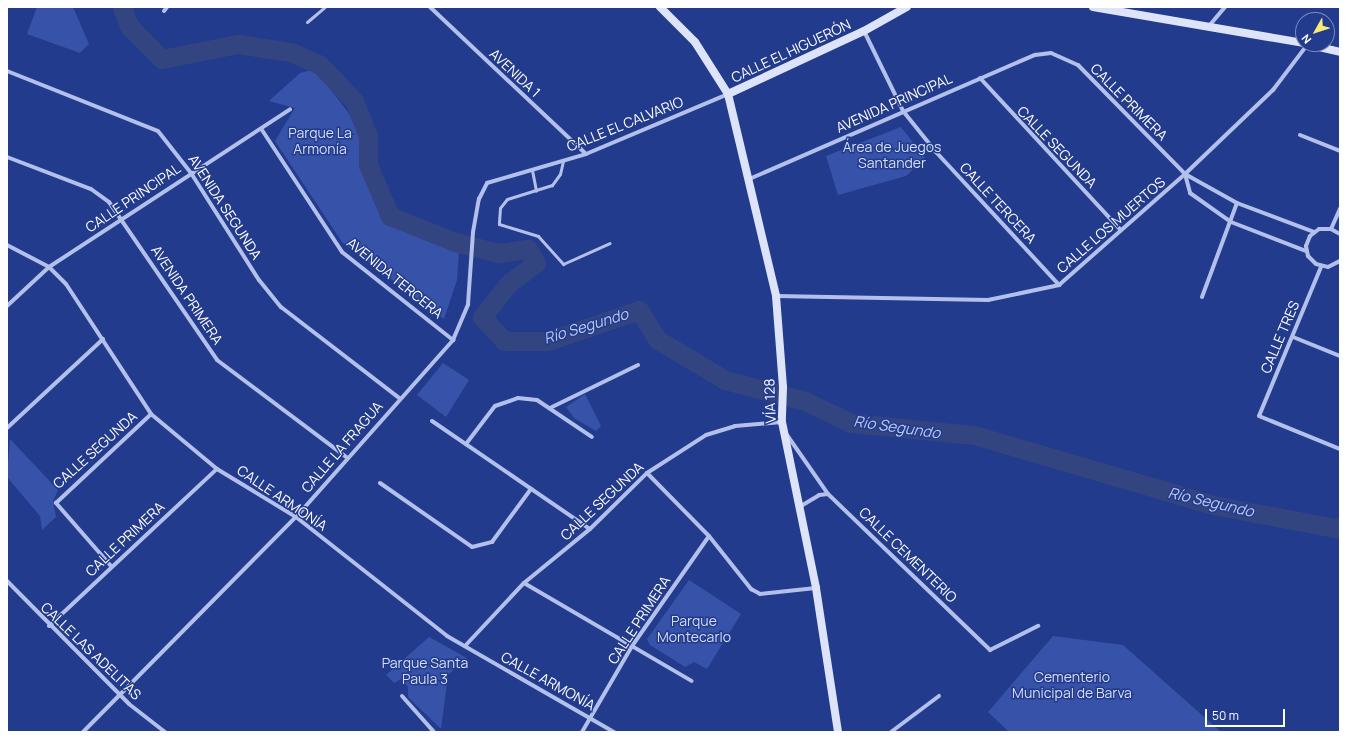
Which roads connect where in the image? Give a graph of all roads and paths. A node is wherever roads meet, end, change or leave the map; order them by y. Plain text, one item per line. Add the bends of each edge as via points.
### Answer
1 (167, 7) edge
2 (325, 7) edge
3 (430, 7) edge
4 (660, 7) edge
5 (907, 7) edge
6 (1093, 7) edge
7 (1225, 7) edge
8 (164, 11) dead end
9 (307, 22) dead end
10 (1209, 26) junction
11 (864, 31) junction
12 (1295, 42) edge
13 (1299, 52) edge
14 (1051, 53) joint
15 (7, 71) edge
16 (980, 78) junction
17 (728, 94) junction
18 (290, 109) dead end
19 (903, 111) junction
20 (262, 130) junction
21 (1300, 135) dead end
22 (1340, 151) edge
23 (586, 154) junction
24 (7, 157) edge
25 (563, 161) junction
26 (532, 169) junction
27 (191, 173) junction
28 (1185, 174) junction
29 (747, 180) junction
30 (536, 191) junction
31 (1237, 203) junction
32 (1340, 209) edge
33 (123, 219) junction
34 (1231, 222) junction
35 (1332, 229) junction
36 (1121, 230) junction
37 (1314, 232) junction
38 (1340, 234) edge
39 (610, 243) dead end
40 (7, 245) edge
41 (1306, 251) junction
42 (471, 259) joint
43 (1340, 261) edge
44 (49, 267) junction
45 (1321, 267) junction
46 (1059, 285) junction
47 (776, 296) junction
48 (1202, 297) dead end
49 (7, 306) edge
50 (1293, 337) junction
51 (103, 339) junction
52 (453, 340) junction
53 (1340, 356) edge
54 (638, 365) dead end
55 (399, 398) junction
56 (550, 408) junction
57 (151, 414) junction
58 (432, 421) dead end
59 (782, 422) junction
60 (7, 428) edge
61 (784, 430) junction
62 (592, 437) dead end
63 (466, 444) junction
64 (1340, 449) edge
65 (346, 457) junction
66 (217, 469) junction
67 (647, 473) junction
68 (380, 483) dead end
69 (531, 489) junction
70 (828, 494) junction
71 (801, 506) junction
72 (296, 517) junction
73 (590, 529) junction
74 (709, 536) junction
75 (111, 566) junction
76 (7, 581) edge
77 (524, 583) junction
78 (816, 588) junction
79 (49, 626) junction
80 (1038, 626) dead end
81 (465, 646) junction
82 (632, 646) junction
83 (692, 681) dead end
84 (119, 693) junction
85 (402, 696) dead end
86 (939, 696) dead end
87 (591, 718) junction
88 (83, 732) edge
89 (165, 732) edge
90 (434, 732) edge
91 (582, 732) edge
92 (614, 732) edge
93 (838, 732) edge
94 (891, 732) edge

1 - 8 street
2 - 9 lane
3 - 23 street, AVENIDA 1
4 - 17 main road, VÍA 128 via 695,42
5 - 11 main road, CALLE EL HIGUERÓN
6 - 10 main road
7 - 10 street
10 - 12 main road
11 - 17 main road, CALLE EL HIGUERÓN
11 - 19 street, CALLE TERCERA
13 - 28 street, CALLE LOS MUERTOS via 1273,90
14 - 16 street, AVENIDA PRINCIPAL via 1035,54
14 - 28 street, CALLE PRIMERA via 1078,65
15 - 27 street, AVENIDA SEGUNDA via 158,132
16 - 19 street, AVENIDA PRINCIPAL
16 - 36 street, CALLE SEGUNDA
17 - 23 street, CALLE EL CALVARIO
17 - 29 main road, VÍA 128
18 - 20 street, CALLE PRINCIPAL
19 - 29 street, AVENIDA PRINCIPAL
19 - 46 street, CALLE TERCERA via 936,152
20 - 27 street, CALLE PRINCIPAL
20 - 52 street, AVENIDA TERCERA via 342,252
21 - 22 street
23 - 25 street, CALLE EL CALVARIO
24 - 33 street, AVENIDA PRIMERA via 91,190
25 - 26 street, CALLE EL CALVARIO
25 - 30 lane via 557,182
26 - 30 lane
26 - 42 street, CALLE EL CALVARIO via 487,183 479,199
27 - 33 street, CALLE PRINCIPAL
27 - 55 street, AVENIDA SEGUNDA via 281,307
28 - 31 street
28 - 34 street via 1190,193
28 - 36 street, CALLE LOS MUERTOS
29 - 47 main road, VÍA 128
30 - 39 lane via 507,199 500,208 499,224 538,236 563,264
31 - 34 street
31 - 37 street
32 - 35 street
33 - 44 street, CALLE PRINCIPAL
33 - 65 street, AVENIDA PRIMERA via 217,360
34 - 41 street
34 - 48 street
35 - 37 street
35 - 38 street
36 - 46 street, CALLE LOS MUERTOS
37 - 41 street via 1307,240
40 - 44 street, CALLE ARMONÍA
41 - 45 street via 1312,261
42 - 52 street, CALLE LA FRAGUA via 468,304
43 - 45 street
44 - 49 street, CALLE PRINCIPAL
44 - 51 street, CALLE ARMONÍA via 66,284
45 - 50 street, CALLE TRES
46 - 47 street, CALLE LOS MUERTOS via 988,300
47 - 59 main road, VÍA 128 via 783,387
50 - 53 street
50 - 64 street, CALLE TRES via 1259,416
51 - 57 street, CALLE ARMONÍA
51 - 60 street
52 - 55 street, CALLE LA FRAGUA
54 - 56 street
55 - 65 street, CALLE LA FRAGUA
56 - 62 street
56 - 63 street via 527,398 506,401 485,416
57 - 66 street, CALLE ARMONÍA
57 - 75 street, CALLE SEGUNDA via 56,503
58 - 63 street
59 - 61 main road, VÍA 128
59 - 67 street, CALLE SEGUNDA via 735,426 706,435
61 - 70 street, CALLE CEMENTERIO
61 - 71 main road, VÍA 128
63 - 69 street
65 - 72 street, CALLE LA FRAGUA
66 - 72 street, CALLE ARMONÍA
66 - 75 street, CALLE PRIMERA
67 - 73 street, CALLE SEGUNDA
67 - 74 street
68 - 69 street via 472,547 483,547 492,542
69 - 73 street
70 - 71 street
70 - 80 street, CALLE CEMENTERIO via 990,650
71 - 78 main road, VÍA 128
72 - 81 street, CALLE ARMONÍA via 447,636
72 - 84 street, CALLE LA FRAGUA
73 - 77 street, CALLE SEGUNDA
74 - 78 street via 751,589 760,594
74 - 82 street, CALLE PRIMERA
75 - 79 street, CALLE PRIMERA
76 - 79 street, CALLE LAS ADELITAS
77 - 81 street, CALLE SEGUNDA
77 - 82 street
78 - 93 main road, VÍA 128
79 - 84 street, CALLE LAS ADELITAS
81 - 87 street, CALLE ARMONÍA
82 - 83 street
82 - 87 street, CALLE PRIMERA
84 - 88 street, CALLE LA FRAGUA
84 - 89 street, CALLE LAS ADELITAS
85 - 90 street
86 - 94 street
87 - 91 street
87 - 92 street, CALLE ARMONÍA

